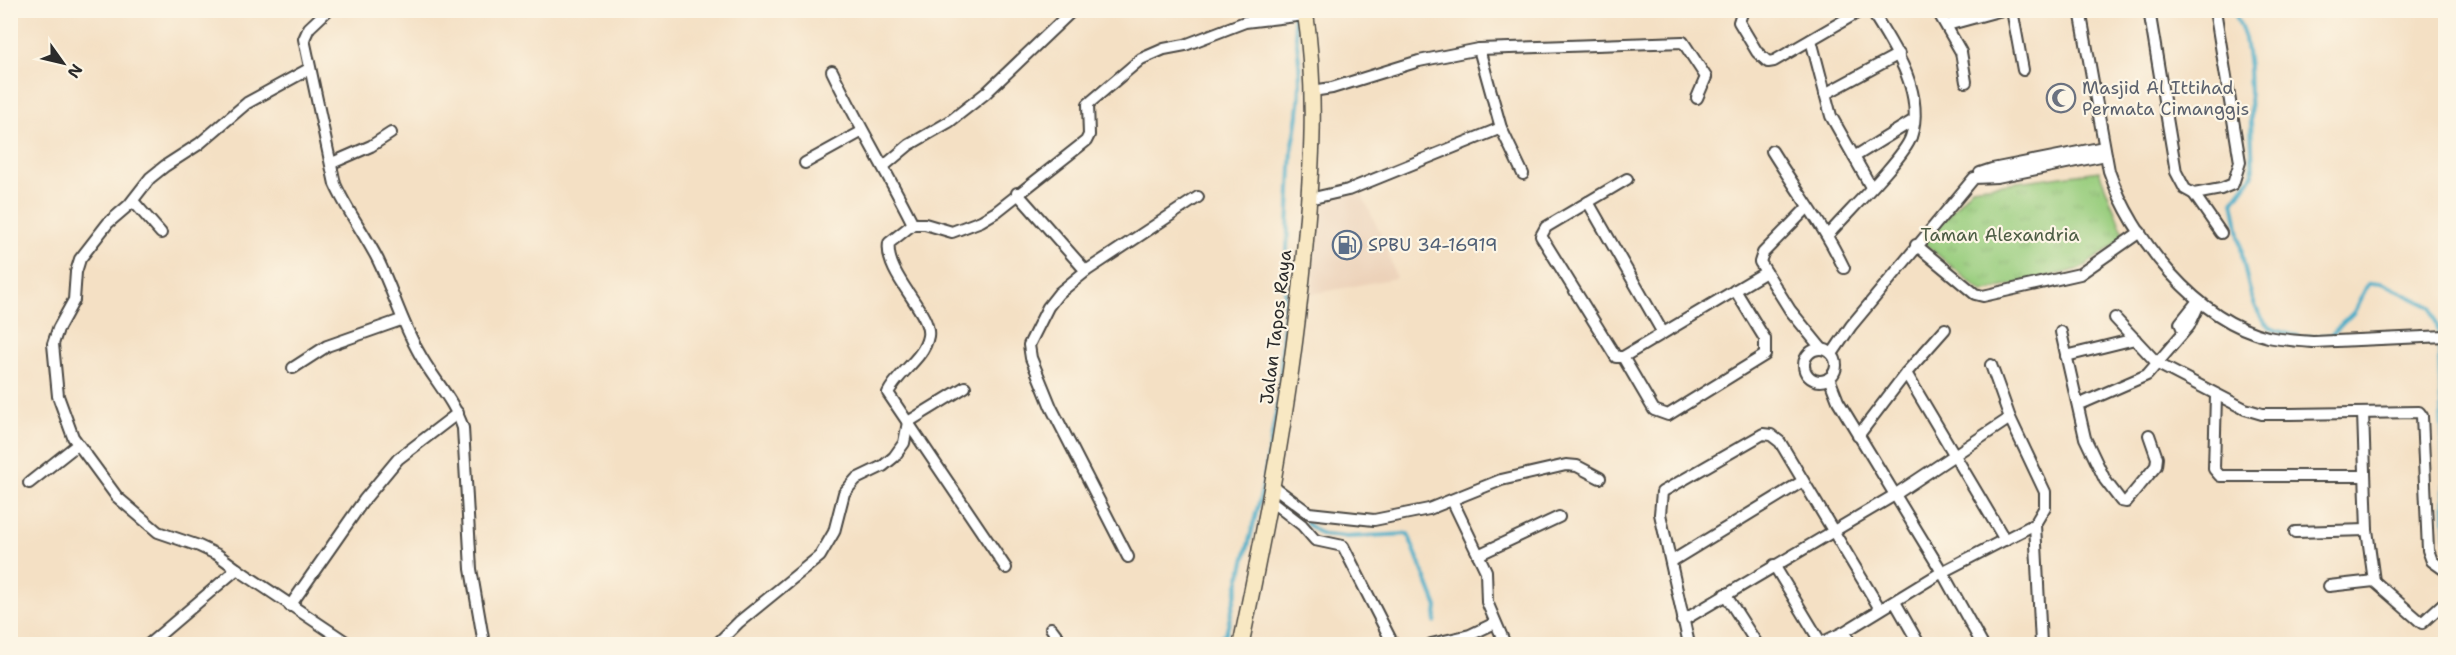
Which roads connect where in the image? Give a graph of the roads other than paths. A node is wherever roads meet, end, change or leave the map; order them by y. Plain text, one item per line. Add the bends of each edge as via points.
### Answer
1 (328, 10) edge
2 (1073, 10) edge
3 (1743, 10) edge
4 (1862, 10) edge
5 (1871, 10) edge
6 (1937, 10) edge
7 (2002, 10) edge
8 (2012, 10) edge
9 (2080, 10) edge
10 (2164, 10) edge
11 (2216, 10) edge
12 (2149, 11) edge
13 (1302, 14) edge
14 (1947, 25) junction
15 (1811, 40) junction
16 (1479, 49) junction
17 (1899, 54) junction
18 (309, 69) junction
19 (2023, 70) dead end
20 (832, 71) dead end
21 (1966, 82) dead end
22 (1312, 91) junction
23 (1825, 94) junction
24 (1696, 98) dead end
25 (1914, 120) junction
26 (1502, 128) junction
27 (861, 132) junction
28 (391, 133) dead end
29 (1772, 151) dead end
30 (2105, 151) junction
31 (1854, 157) junction
32 (332, 163) junction
33 (805, 163) dead end
34 (884, 166) junction
35 (1523, 174) dead end
36 (1627, 178) dead end
37 (1870, 187) junction
38 (1017, 193) junction
39 (2194, 194) junction
40 (1198, 197) dead end
41 (1309, 199) junction
42 (133, 201) junction
43 (1588, 202) junction
44 (1807, 208) junction
45 (913, 224) junction
46 (2140, 232) junction
47 (161, 233) dead end
48 (2221, 233) dead end
49 (1828, 235) junction
50 (1916, 245) junction
51 (1844, 268) dead end
52 (1086, 271) junction
53 (1766, 272) junction
54 (1735, 291) junction
55 (2199, 301) junction
56 (2115, 318) dead end
57 (401, 320) junction
58 (1945, 329) dead end
59 (2061, 332) dead end
60 (1663, 333) junction
61 (2445, 336) edge
62 (2135, 339) junction
63 (1821, 348) junction
64 (1832, 354) junction
65 (2066, 356) junction
66 (1623, 357) junction
67 (2158, 364) junction
68 (1991, 365) dead end
69 (293, 368) dead end
70 (1906, 373) junction
71 (1829, 378) junction
72 (965, 387) dead end
73 (2216, 395) junction
74 (2078, 405) junction
75 (458, 413) junction
76 (2363, 413) junction
77 (2010, 418) junction
78 (908, 422) junction
79 (2149, 435) dead end
80 (1858, 436) junction
81 (77, 445) junction
82 (1954, 453) junction
83 (2364, 476) junction
84 (1600, 478) dead end
85 (1803, 481) junction
86 (29, 483) dead end
87 (1272, 494) junction
88 (1893, 496) junction
89 (1452, 500) junction
90 (1559, 517) dead end
91 (2036, 524) junction
92 (1834, 530) junction
93 (2367, 530) junction
94 (2295, 532) dead end
95 (2005, 540) junction
96 (1478, 555) junction
97 (1128, 557) dead end
98 (1672, 561) junction
99 (1774, 565) junction
100 (1006, 568) dead end
101 (237, 569) junction
102 (2445, 571) edge
103 (1942, 572) junction
104 (2374, 581) junction
105 (2329, 586) dead end
106 (1725, 594) junction
107 (2445, 601) edge
108 (1895, 602) junction
109 (290, 606) junction
110 (1880, 609) junction
111 (1682, 621) junction
112 (1496, 623) junction
113 (1051, 628) dead end
114 (1844, 632) junction
115 (1472, 640) edge
116 (1820, 644) edge
117 (149, 645) edge
118 (349, 645) edge
119 (484, 645) edge
120 (717, 645) edge
121 (1063, 645) edge
122 (1241, 645) edge
123 (1393, 645) edge
124 (1431, 645) edge
125 (1505, 645) edge
126 (1689, 645) edge
127 (1757, 645) edge
128 (1851, 645) edge
129 (1919, 645) edge
130 (1982, 645) edge
131 (2041, 645) edge

1 - 18 street via 309,28 304,39
2 - 34 street via 986,93
3 - 15 street via 1739,22 1757,52 1768,62
4 - 15 street
5 - 17 street
6 - 14 street
7 - 14 street
8 - 19 street
9 - 30 street
10 - 12 street
11 - 39 street via 2240,162 2233,184
12 - 39 street via 2176,172 2185,189
13 - 22 main road, Jalan Tapos Raya
13 - 38 street via 1245,22 1142,58 1088,104 1086,141
14 - 21 street via 1961,52
15 - 23 street
16 - 22 street
16 - 24 street via 1683,42 1706,77
16 - 26 street
17 - 23 street
17 - 25 street via 1912,96
18 - 32 street
18 - 42 street via 247,103 212,134 150,178
20 - 27 street
22 - 41 main road, Jalan Tapos Raya
23 - 31 street via 1830,116
25 - 31 street
25 - 37 street via 1906,146
26 - 35 street
26 - 41 street via 1348,190
27 - 33 street
27 - 34 street
28 - 32 street
29 - 44 street
30 - 46 street via 2117,195
30 - 50 street via 1980,172 1981,177 1965,185
31 - 37 street
32 - 57 street via 339,194 379,261
34 - 45 street
36 - 43 street
37 - 49 street
38 - 45 street via 981,221 952,232
38 - 52 street
39 - 48 street
40 - 52 street
41 - 87 main road, Jalan Tapos Raya via 1295,354
42 - 47 street
42 - 81 street via 108,223 80,259 74,300 55,336 52,352 57,396
43 - 60 street
43 - 66 street via 1546,227 1541,236 1612,354
44 - 49 street
44 - 53 street via 1763,253 1760,262
45 - 78 street via 889,243 887,253 929,334 922,352 894,380 888,393
46 - 50 street via 2080,274 1983,296 1975,294
46 - 55 street via 2167,269
49 - 51 street
50 - 64 street
52 - 97 street via 1048,307 1030,340 1029,351 1051,407
53 - 54 street
53 - 63 street
54 - 60 street
54 - 66 street via 1765,339 1765,355 1699,397 1663,415 1654,410
55 - 61 street via 2266,337 2292,341
55 - 67 street via 2195,316
56 - 62 street
57 - 69 street via 327,346
57 - 75 street via 420,357
58 - 70 street
59 - 65 street
60 - 66 street
62 - 65 street
62 - 67 street
63 - 64 street
63 - 71 street via 1806,355 1805,372 1818,381
64 - 71 street via 1836,364
65 - 74 street
67 - 73 street
67 - 74 street via 2143,379
68 - 77 street
70 - 80 street
70 - 82 street
71 - 80 street
72 - 78 street
73 - 76 street via 2262,414
73 - 83 street via 2214,469 2220,476
74 - 79 street via 2085,438 2105,480 2121,501 2126,502 2156,466
75 - 109 street via 398,459 364,500
75 - 119 street via 463,428 471,569
76 - 83 street
76 - 102 street via 2413,411 2422,416 2428,550 2432,561
77 - 82 street
77 - 91 street via 2045,492 2045,507
78 - 100 street
78 - 120 street via 904,443 894,457 856,479 844,493 834,532 820,556 739,622
80 - 88 street
81 - 86 street
81 - 101 street via 117,497 146,524 218,555
82 - 88 street
82 - 95 street
83 - 93 street
84 - 89 street via 1566,465 1502,480
85 - 92 street
85 - 98 street
85 - 98 street via 1780,442 1763,434 1662,492 1660,514
87 - 89 street via 1301,510 1337,518 1374,520 1410,514
87 - 122 main road, Jalan Tapos Raya
87 - 123 street via 1315,540 1343,546
88 - 92 street
88 - 103 street
89 - 96 street
90 - 96 street
91 - 95 street
91 - 131 street
92 - 99 street
92 - 110 street
93 - 94 street
93 - 104 street
95 - 103 street
96 - 112 street via 1486,571 1485,590
98 - 111 street
99 - 106 street
99 - 116 street
101 - 109 street
101 - 117 street
103 - 108 street
103 - 130 street
104 - 105 street
104 - 107 street via 2422,623
106 - 111 street
106 - 127 street
108 - 110 street
108 - 129 street
109 - 118 street
110 - 114 street
111 - 126 street
112 - 115 street
112 - 125 street
113 - 121 street
114 - 116 street
114 - 128 street
115 - 124 street

